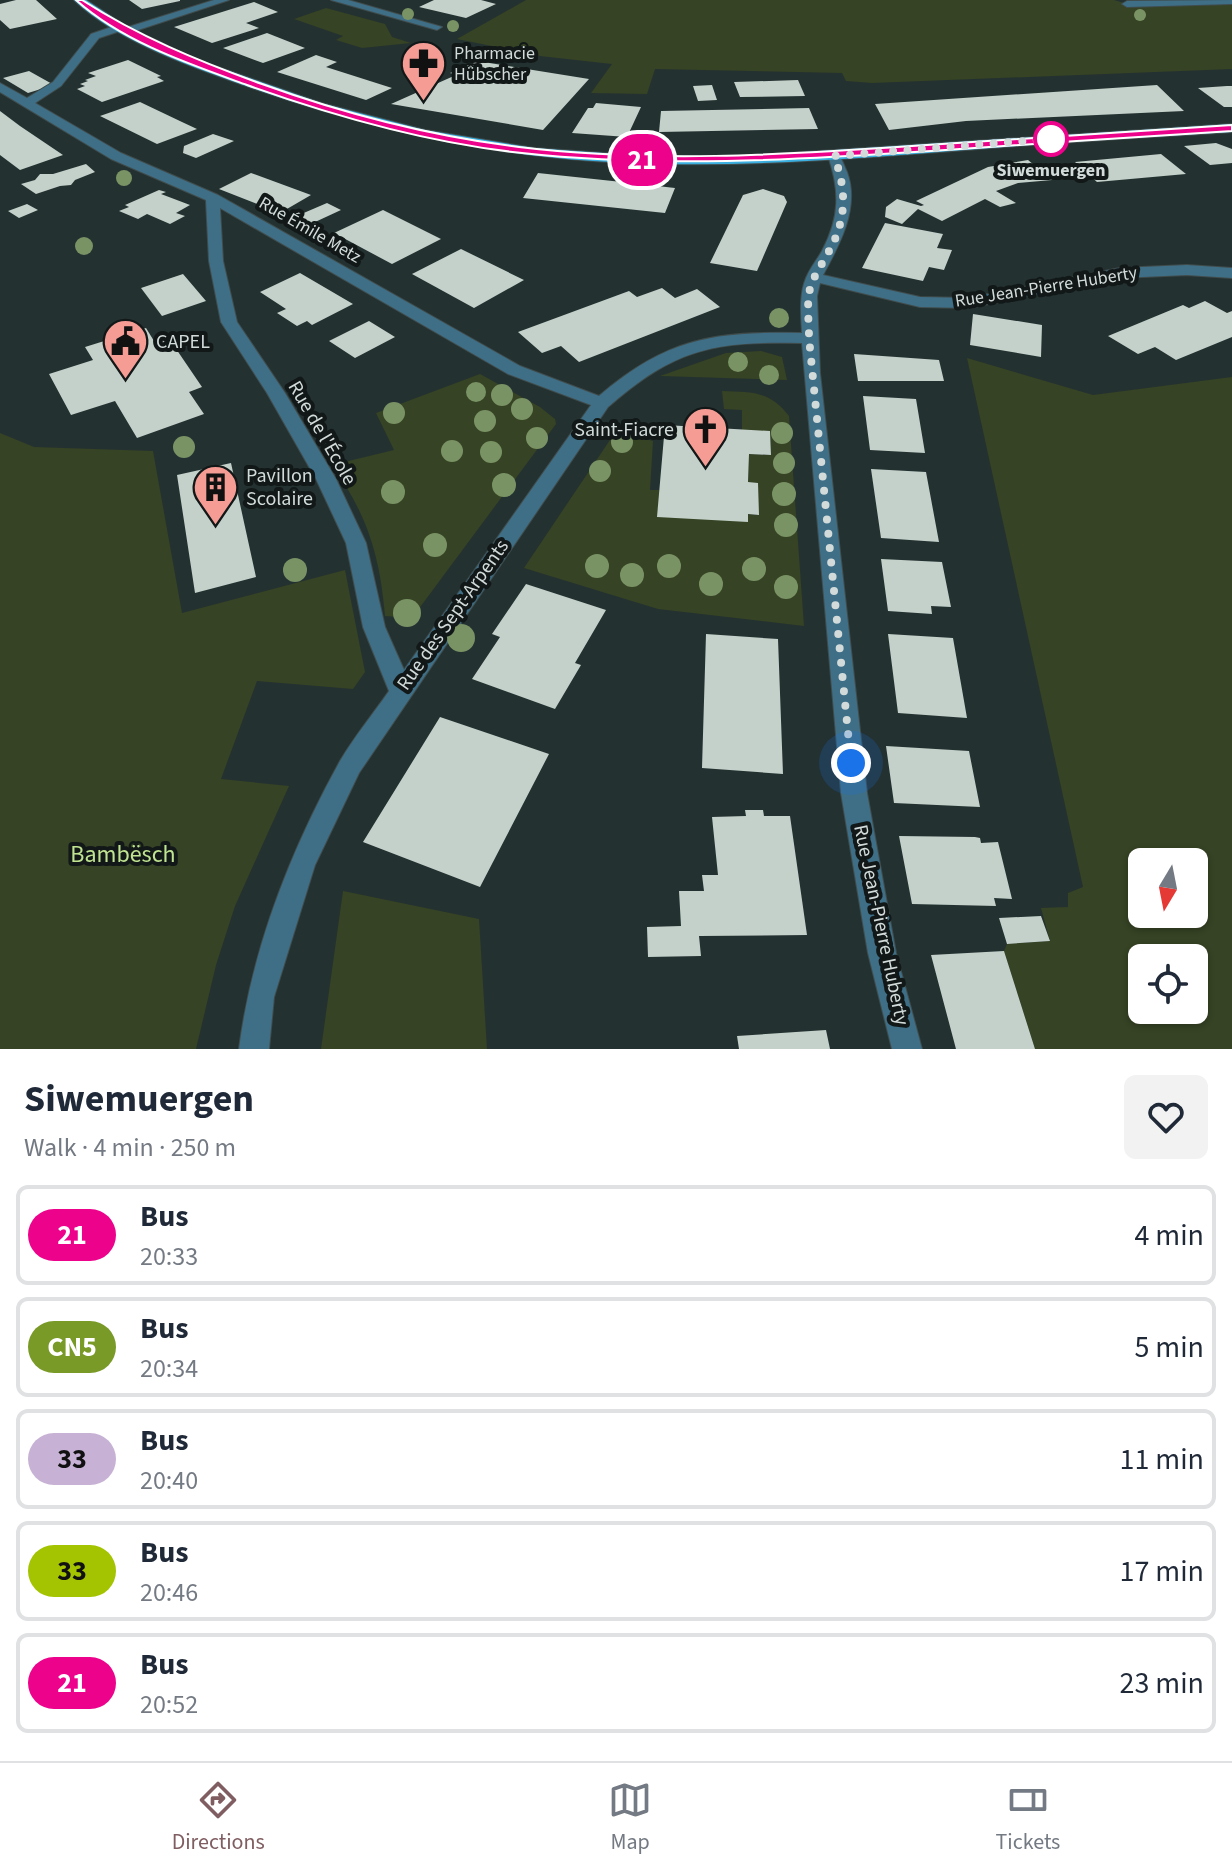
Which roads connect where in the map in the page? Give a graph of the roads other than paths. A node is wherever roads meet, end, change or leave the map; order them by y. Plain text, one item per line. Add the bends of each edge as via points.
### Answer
1 (79, 0) edge
2 (224, 0) edge
3 (336, 0) edge
4 (1232, 1) edge
5 (1127, 4) dead end
6 (437, 27) dead end
7 (122, 29) junction
8 (0, 87) edge
9 (28, 102) junction
10 (1232, 128) edge
11 (834, 156) junction
12 (213, 198) junction
13 (1232, 273) edge
14 (814, 277) junction
15 (809, 338) junction
16 (602, 403) junction
17 (401, 691) junction
18 (254, 1049) edge
19 (907, 1049) edge

1 - 7 main road
2 - 7 street
3 - 6 street
4 - 5 street
7 - 9 street via 95,36 57,84
7 - 11 main road via 215,71 318,108 468,143 636,159
8 - 9 street, Rue Émile Metz
9 - 12 street, Rue Émile Metz via 116,156
10 - 11 main road
11 - 14 street, Rue Jean-Pierre Huberty via 845,204 831,248
12 - 16 street, Rue Émile Metz via 514,370
12 - 17 street, Rue de l'École via 216,261 229,322 276,393 356,543 374,627
13 - 14 street, Rue Jean-Pierre Huberty via 1120,273 968,303 920,302
14 - 15 street, Rue Jean-Pierre Huberty
15 - 16 street, Rue des Sept-Arpents via 712,342 658,360
15 - 19 street, Rue Jean-Pierre Huberty via 854,793 882,953
16 - 17 street, Rue des Sept-Arpents
17 - 18 street, Rue des Sept-Arpents via 350,766 302,864 260,997

